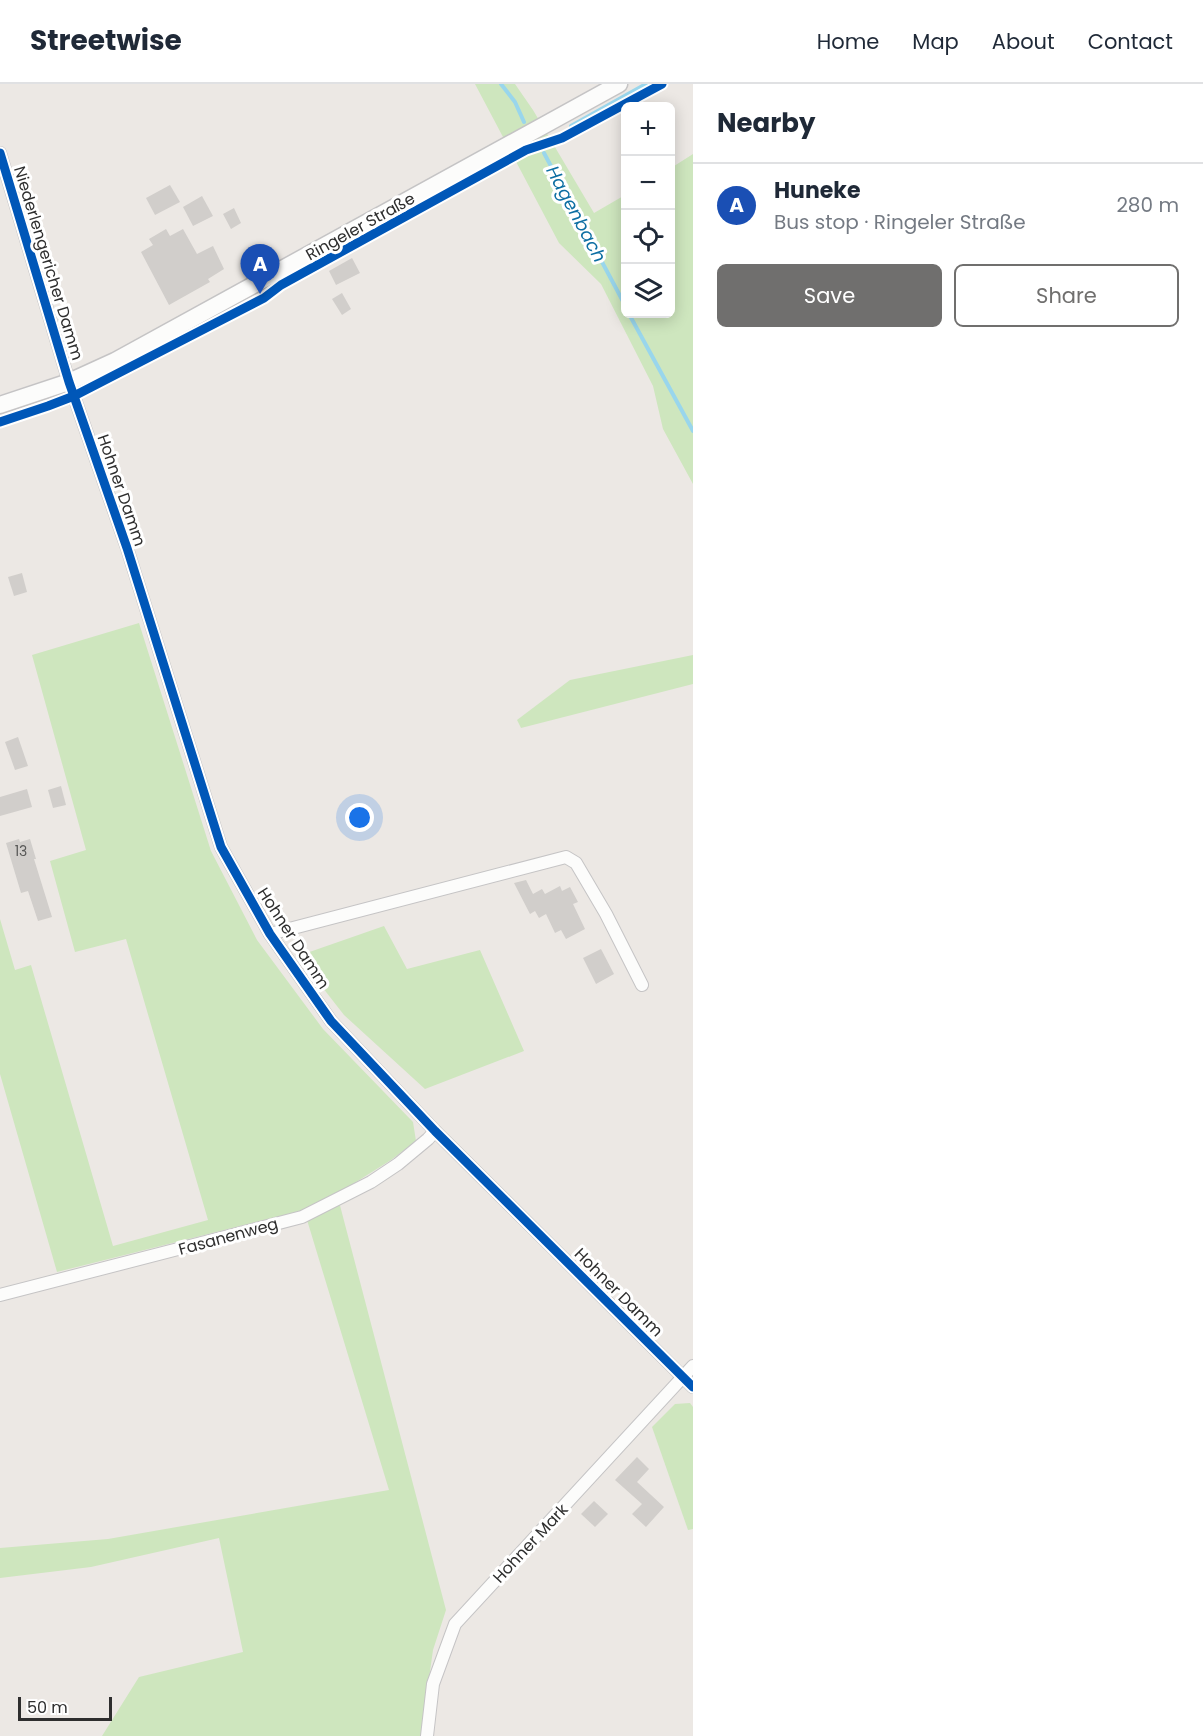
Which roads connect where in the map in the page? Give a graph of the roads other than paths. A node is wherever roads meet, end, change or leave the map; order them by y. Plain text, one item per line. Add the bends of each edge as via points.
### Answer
1 (619, 84) edge
2 (0, 153) edge
3 (69, 382) junction
4 (0, 405) edge
5 (270, 934) junction
6 (642, 984) dead end
7 (435, 1131) junction
8 (0, 1295) edge
9 (693, 1366) edge
10 (683, 1376) junction
11 (693, 1387) edge
12 (427, 1736) edge

1 - 3 street, Ringeler Straße via 149,343
2 - 3 street, Niederlengericher Damm
3 - 4 street, Ringeler Straße
3 - 5 street, Hohner Damm via 127,548 222,847
5 - 6 street, Hohner Damm via 566,857 576,863
5 - 7 street, Hohner Damm via 331,1022
7 - 8 street, Fasanenweg via 371,1182 302,1217
7 - 10 street, Hohner Damm
9 - 10 street, Hohner Mark
10 - 11 street, Hohner Damm
10 - 12 street, Hohner Mark via 454,1624 433,1684

